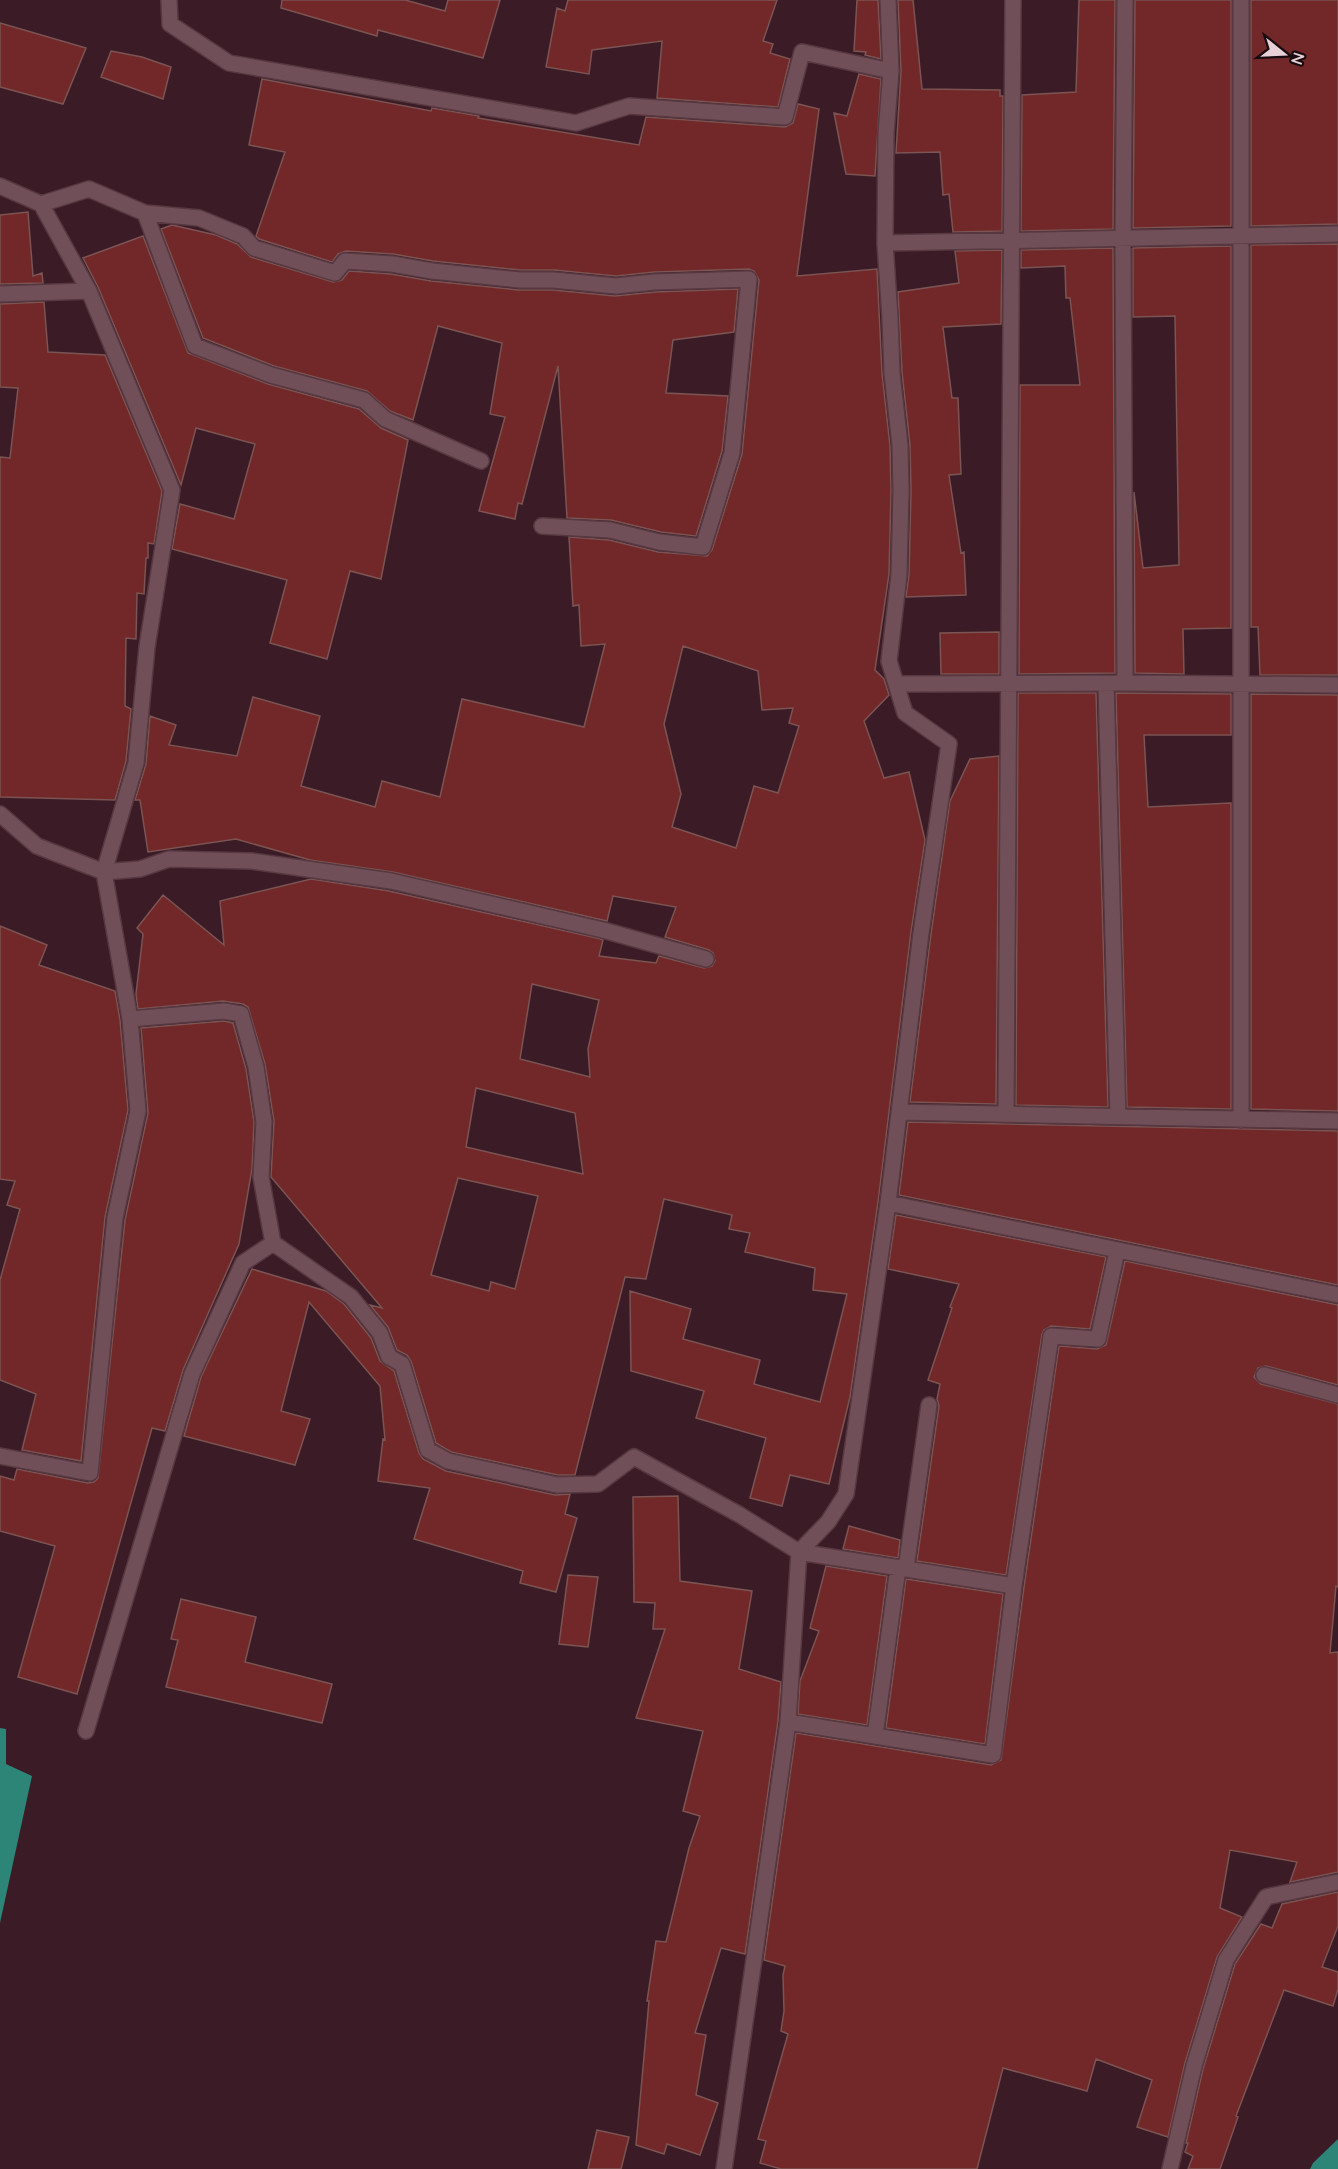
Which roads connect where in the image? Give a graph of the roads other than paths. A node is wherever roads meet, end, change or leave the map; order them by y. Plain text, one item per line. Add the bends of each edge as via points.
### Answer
1 (169, 0) edge
2 (888, 0) edge
3 (1013, 0) edge
4 (1125, 0) edge
5 (1241, 0) edge
6 (891, 71) junction
7 (0, 186) edge
8 (41, 204) junction
9 (145, 213) junction
10 (1338, 234) edge
11 (1241, 236) junction
12 (1123, 239) junction
13 (1011, 240) junction
14 (885, 243) junction
15 (89, 291) junction
16 (0, 294) edge
17 (481, 461) dead end
18 (542, 526) dead end
19 (1125, 683) junction
20 (896, 684) junction
21 (1009, 684) junction
22 (1106, 684) junction
23 (1241, 685) junction
24 (1338, 685) edge
25 (0, 814) edge
26 (104, 872) junction
27 (706, 959) dead end
28 (130, 1018) junction
29 (899, 1112) junction
30 (1006, 1114) junction
31 (1118, 1117) junction
32 (1241, 1119) junction
33 (1338, 1121) edge
34 (888, 1203) junction
35 (273, 1243) junction
36 (1117, 1251) junction
37 (1338, 1295) edge
38 (1264, 1376) dead end
39 (1338, 1395) edge
40 (929, 1405) dead end
41 (0, 1456) edge
42 (799, 1552) junction
43 (902, 1568) junction
44 (1014, 1586) junction
45 (789, 1722) junction
46 (86, 1731) dead end
47 (875, 1736) junction
48 (1338, 1882) edge
49 (724, 2169) edge
50 (1170, 2169) edge

1 - 6 street via 170,24 229,63 576,123 629,106 785,117 802,52
2 - 6 street
3 - 13 street
4 - 12 street
5 - 11 street
6 - 14 street
7 - 8 street
8 - 9 street via 89,189
8 - 15 street
9 - 17 street via 195,346 271,375 364,400 385,419
9 - 18 street via 199,218 243,236 254,248 335,273 345,261 616,286 749,279 732,453 703,547 610,530
10 - 11 street
11 - 12 street
11 - 23 street
12 - 13 street
12 - 19 street
13 - 14 street
13 - 21 street
14 - 20 street via 891,373 900,445 899,575 889,662
15 - 16 street
15 - 26 street via 172,490 147,647 136,763
19 - 22 street
19 - 23 street
20 - 21 street
20 - 29 street via 904,713 949,744
21 - 22 street
21 - 30 street
22 - 31 street
23 - 24 street
23 - 32 street
25 - 26 street via 38,846
26 - 27 street via 140,869 169,859 251,861 391,881 603,930
26 - 28 street
28 - 35 street via 224,1011 241,1014 263,1111 261,1177
28 - 41 street via 138,1111 115,1218 90,1473
29 - 30 street
29 - 34 street
30 - 31 street
31 - 32 street
32 - 33 street
34 - 36 street
34 - 42 street via 846,1494 828,1521
35 - 42 street via 351,1297 380,1333 389,1357 402,1364 428,1450 448,1461 557,1485 598,1484 634,1457
35 - 46 street via 243,1263 192,1374
36 - 37 street
36 - 44 street via 1098,1339 1050,1336
38 - 39 street
40 - 43 street
42 - 43 street
42 - 45 street
43 - 44 street
43 - 47 street
44 - 47 street via 993,1755
45 - 47 street
45 - 49 street
48 - 50 street via 1266,1897 1226,1960 1194,2066

